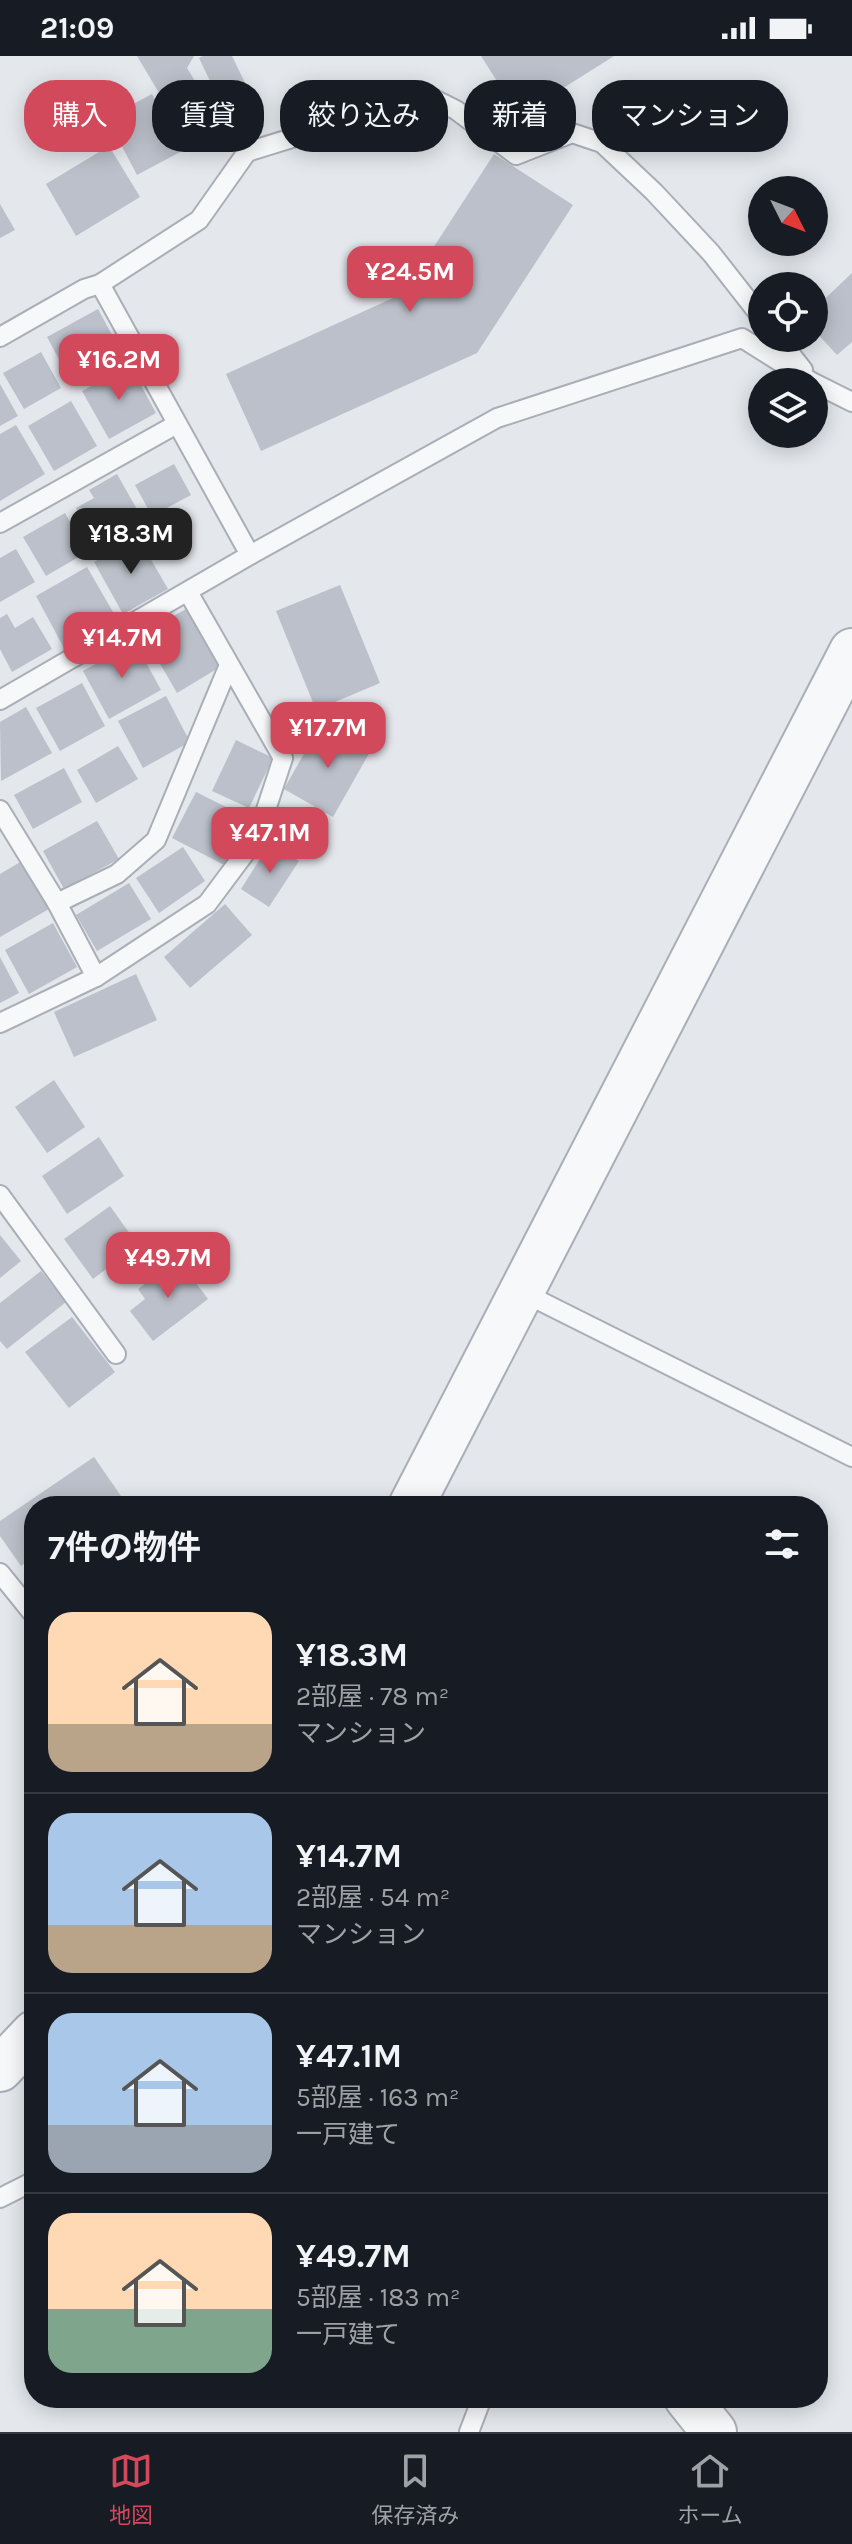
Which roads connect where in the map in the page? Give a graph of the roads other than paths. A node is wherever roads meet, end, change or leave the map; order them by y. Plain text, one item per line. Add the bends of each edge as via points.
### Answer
1 (100, 284) junction
2 (748, 300) edge
3 (0, 337) edge
4 (789, 352) edge
5 (790, 368) edge
6 (802, 368) edge
7 (828, 390) edge
8 (852, 402) edge
9 (177, 424) junction
10 (0, 523) edge
11 (250, 555) junction
12 (188, 592) junction
13 (852, 651) edge
14 (229, 665) junction
15 (0, 700) edge
16 (0, 810) edge
17 (57, 903) junction
18 (96, 977) junction
19 (0, 1023) edge
20 (0, 1195) edge
21 (520, 1291) junction
22 (116, 1354) dead end
23 (852, 1457) edge
24 (416, 1496) edge
25 (0, 1573) edge
26 (24, 1603) edge
27 (24, 2044) edge
28 (0, 2069) edge
29 (24, 2186) edge
30 (0, 2198) edge
31 (478, 2408) edge
32 (695, 2408) edge
33 (469, 2432) edge
34 (714, 2432) edge

1 - 2 lane via 199,220 247,152 428,96 516,155 572,133 602,143 711,253
1 - 3 lane
1 - 9 lane
4 - 6 lane
5 - 11 lane via 742,338 497,418
7 - 8 lane
9 - 10 lane
9 - 11 lane
11 - 12 lane
12 - 14 lane
12 - 15 lane
13 - 21 street
14 - 17 lane via 156,840 117,874
14 - 18 lane via 283,758 257,837 207,904
16 - 17 lane
17 - 18 lane
18 - 19 lane
20 - 22 lane
21 - 23 lane
21 - 24 street
25 - 26 lane
27 - 28 street
29 - 30 lane
31 - 33 lane
32 - 34 street

